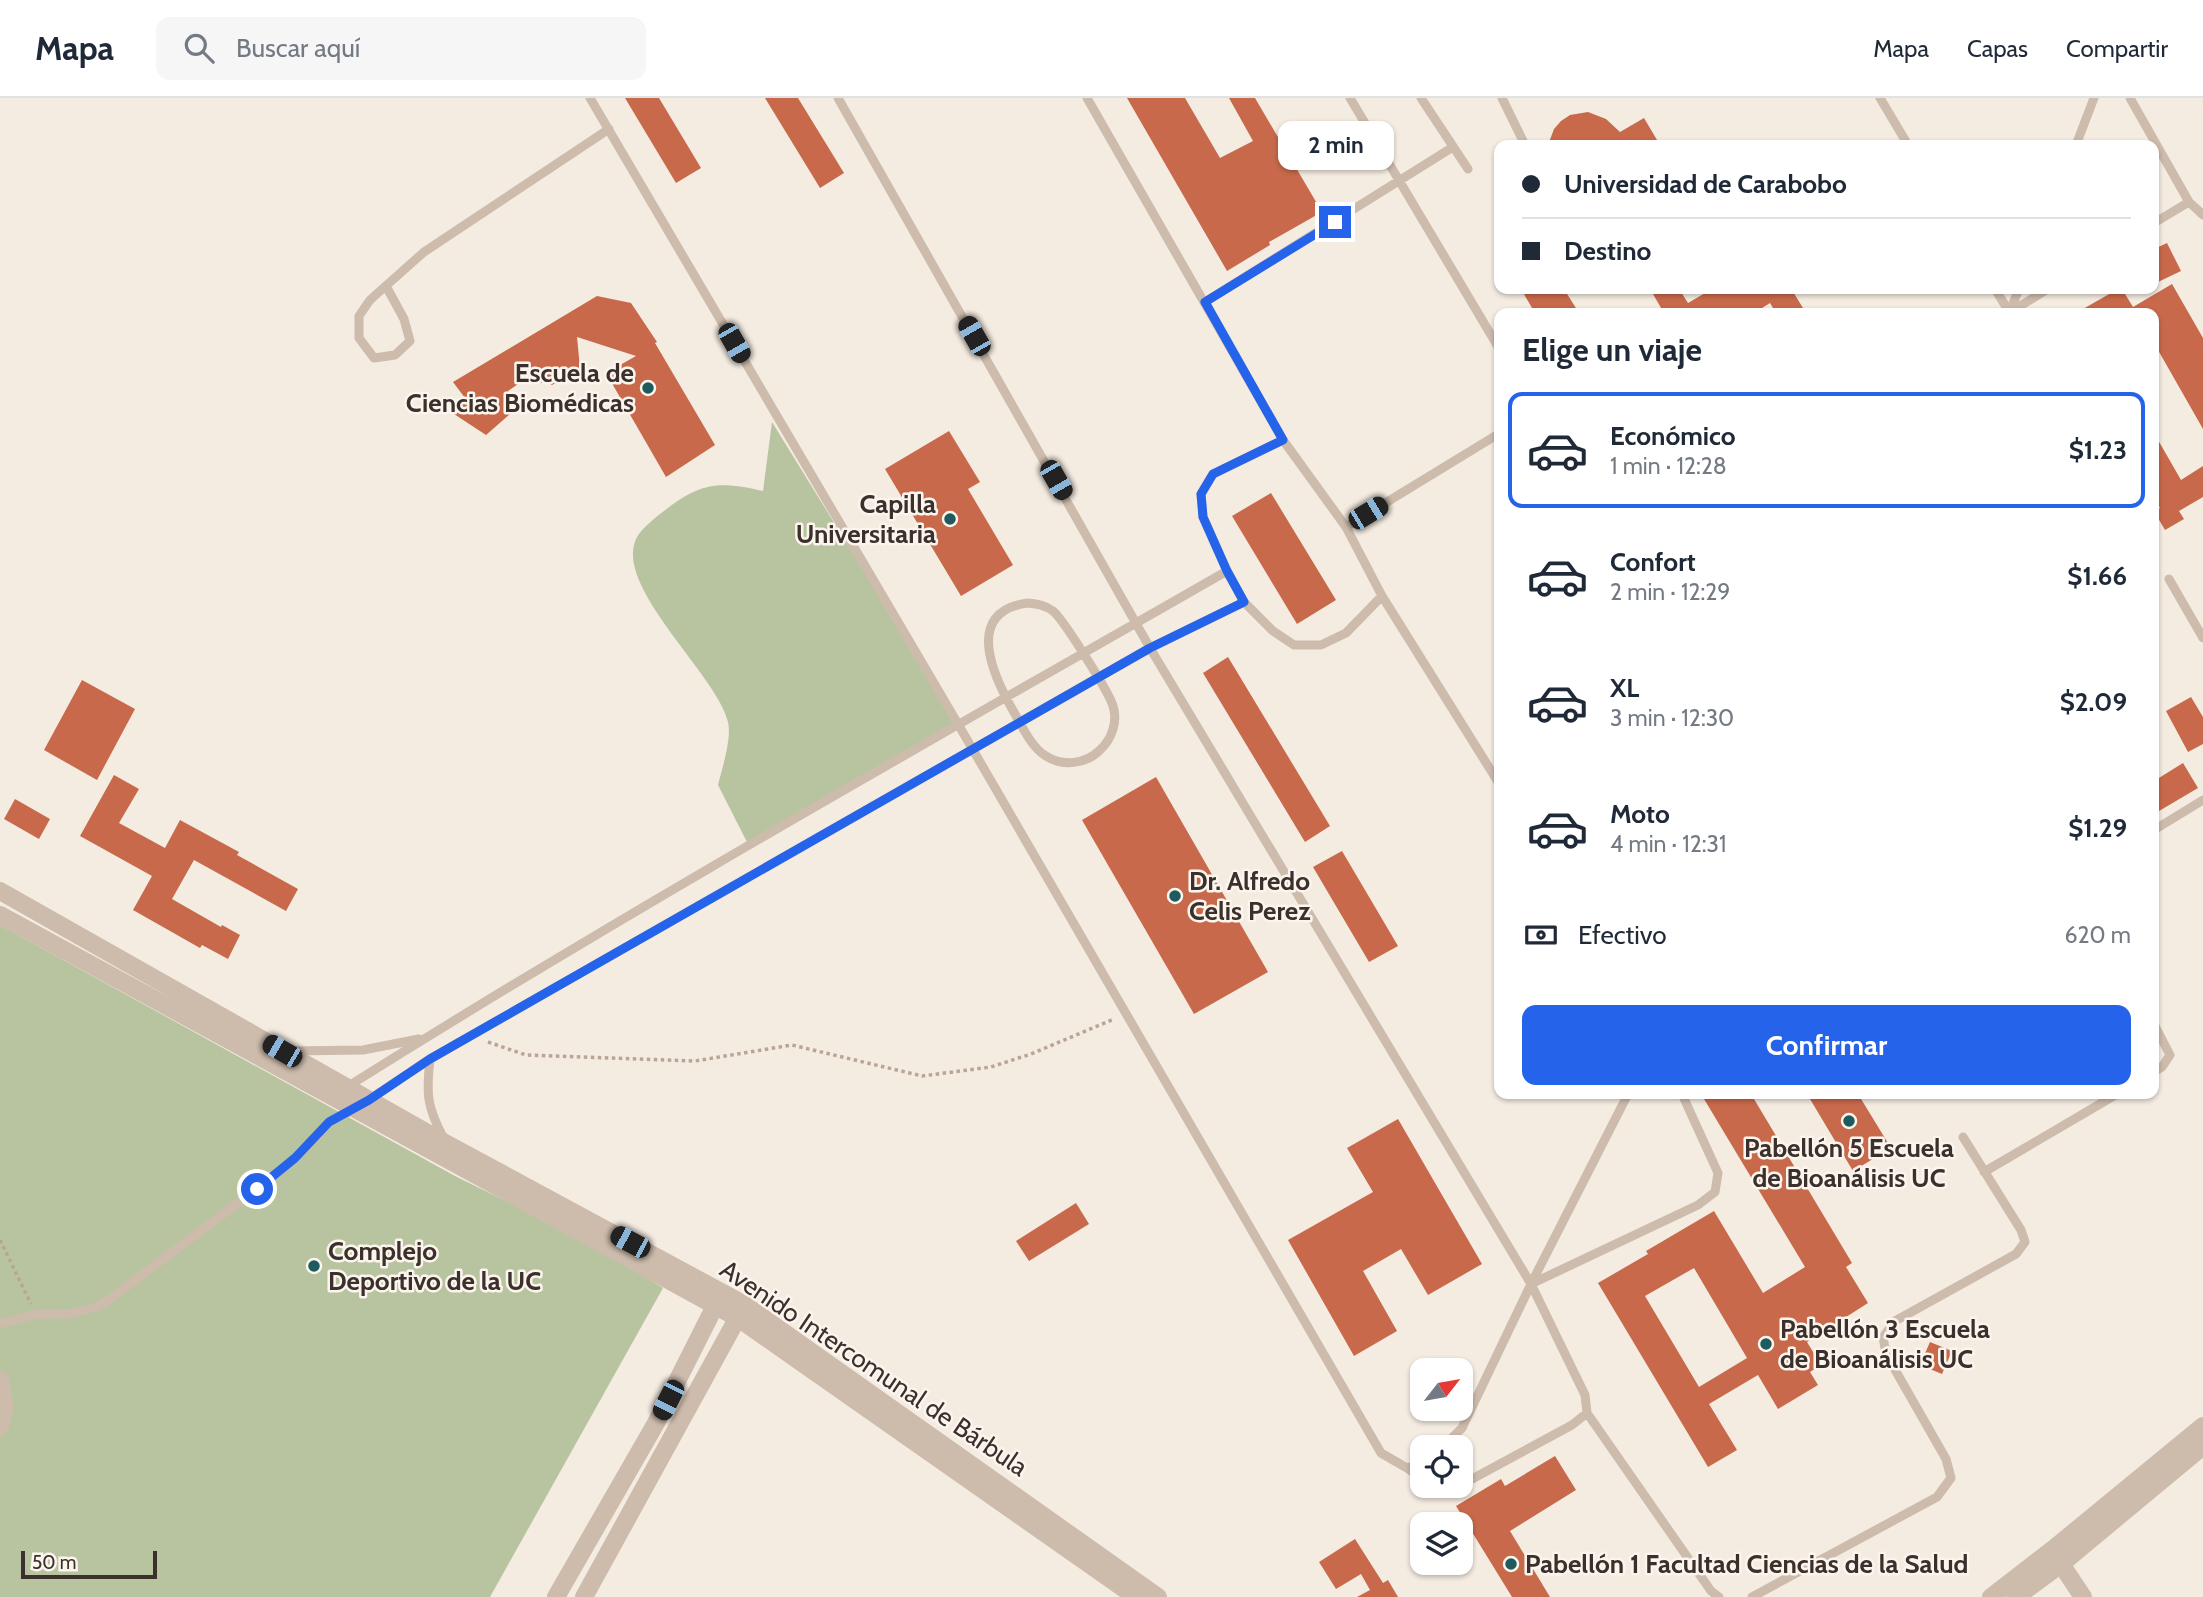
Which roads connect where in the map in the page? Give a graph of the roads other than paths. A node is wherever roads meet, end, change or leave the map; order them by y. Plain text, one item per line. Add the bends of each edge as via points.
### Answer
1 (590, 98) edge
2 (838, 98) edge
3 (1087, 98) edge
4 (1350, 98) edge
5 (1421, 98) edge
6 (1502, 98) edge
7 (1880, 98) edge
8 (2094, 98) edge
9 (2130, 98) edge
10 (608, 129) junction
11 (1523, 140) edge
12 (1905, 140) edge
13 (2078, 140) edge
14 (2154, 140) edge
15 (1453, 147) junction
16 (2159, 149) edge
17 (1468, 169) dead end
18 (1400, 182) junction
19 (2189, 202) junction
20 (2203, 215) edge
21 (2159, 220) edge
22 (386, 286) junction
23 (2040, 294) edge
24 (1205, 302) junction
25 (2018, 308) edge
26 (1494, 340) edge
27 (1494, 437) edge
28 (1283, 440) junction
29 (1346, 527) junction
30 (1227, 571) junction
31 (2169, 579) dead end
32 (1382, 596) junction
33 (1244, 602) junction
34 (1137, 622) junction
35 (2203, 638) edge
36 (1150, 648) junction
37 (1082, 653) junction
38 (1098, 678) junction
39 (1005, 697) junction
40 (1019, 722) junction
41 (958, 724) junction
42 (972, 749) junction
43 (1494, 775) edge
44 (2203, 800) edge
45 (2159, 827) edge
46 (0, 891) edge
47 (0, 915) edge
48 (2159, 1034) edge
49 (428, 1037) junction
50 (282, 1051) junction
51 (430, 1059) junction
52 (2159, 1069) edge
53 (340, 1093) junction
54 (1625, 1099) edge
55 (1684, 1099) edge
56 (2108, 1099) edge
57 (369, 1100) junction
58 (353, 1110) junction
59 (329, 1122) junction
60 (1963, 1138) dead end
61 (447, 1144) junction
62 (1984, 1172) junction
63 (1531, 1284) junction
64 (718, 1299) junction
65 (741, 1311) junction
66 (0, 1324) edge
67 (0, 1380) edge
68 (1587, 1413) junction
69 (0, 1426) edge
70 (2203, 1426) edge
71 (1455, 1435) edge
72 (2203, 1446) edge
73 (1410, 1467) edge
74 (1407, 1468) junction
75 (1410, 1470) edge
76 (1473, 1478) edge
77 (2061, 1563) junction
78 (556, 1597) edge
79 (584, 1597) edge
80 (1136, 1597) edge
81 (1158, 1597) edge
82 (1719, 1597) edge
83 (1752, 1597) edge
84 (1991, 1597) edge
85 (2016, 1597) edge
86 (2083, 1597) edge

1 - 10 lane
2 - 34 lane
3 - 24 lane
4 - 18 lane
5 - 15 lane
6 - 11 lane
7 - 12 lane
8 - 13 lane
9 - 14 lane
10 - 22 lane via 424,252
10 - 41 lane
15 - 17 lane
15 - 18 lane
16 - 19 lane
18 - 24 lane
18 - 26 lane
19 - 20 lane
19 - 21 lane
22 - 22 lane via 359,316 359,338 374,358 395,355 410,341
23 - 25 lane
24 - 28 lane
27 - 29 lane
28 - 29 lane
28 - 30 lane via 1213,474 1201,494 1203,517
29 - 32 lane
30 - 33 lane
30 - 34 lane
31 - 35 lane
32 - 33 lane via 1346,633 1321,645 1294,645
32 - 43 lane
33 - 36 lane
34 - 36 lane
34 - 37 lane
36 - 38 lane
36 - 63 lane
37 - 38 lane
37 - 39 lane
37 - 39 lane via 1055,612 1028,603 1009,608 993,623 987,643
38 - 40 lane
38 - 40 lane via 1113,705 1114,724 1108,741 1094,755 1076,762 1055,761 1037,750
39 - 40 lane
39 - 41 lane
40 - 42 lane
41 - 42 lane
41 - 49 lane
42 - 51 lane
42 - 74 lane via 1381,1453
44 - 45 lane
46 - 50 street, Avenido Intercomunal de Bárbula
47 - 53 street, Avenido Intercomunal de Bárbula
48 - 52 lane via 2170,1055
49 - 50 lane via 363,1050
49 - 53 lane
50 - 53 street, Avenido Intercomunal de Bárbula
51 - 57 lane
51 - 61 lane via 426,1091
53 - 57 street, Avenido Intercomunal de Bárbula
53 - 58 street, Avenido Intercomunal de Bárbula
53 - 59 lane
54 - 63 lane
55 - 63 lane via 1717,1173 1714,1192 1698,1205
56 - 62 lane
57 - 58 lane
57 - 61 street, Avenido Intercomunal de Bárbula
58 - 59 lane
58 - 64 street, Avenido Intercomunal de Bárbula
59 - 66 lane via 276,1174 107,1301 70,1314 36,1314
60 - 62 lane
61 - 64 street, Avenido Intercomunal de Bárbula
62 - 83 lane via 2025,1242 2016,1254 1895,1321 1883,1337 1886,1354 1946,1459 1951,1478 1937,1497
63 - 68 lane via 1585,1395
63 - 71 lane
64 - 65 street, Avenido Intercomunal de Bárbula
64 - 78 street via 656,1423
65 - 79 street
65 - 80 street, Avenido Intercomunal de Bárbula
65 - 81 street, Avenido Intercomunal de Bárbula
67 - 69 street via 5,1407
68 - 76 lane
68 - 82 lane
70 - 84 street
72 - 77 street
73 - 74 lane
74 - 75 lane
77 - 85 street
77 - 86 street

